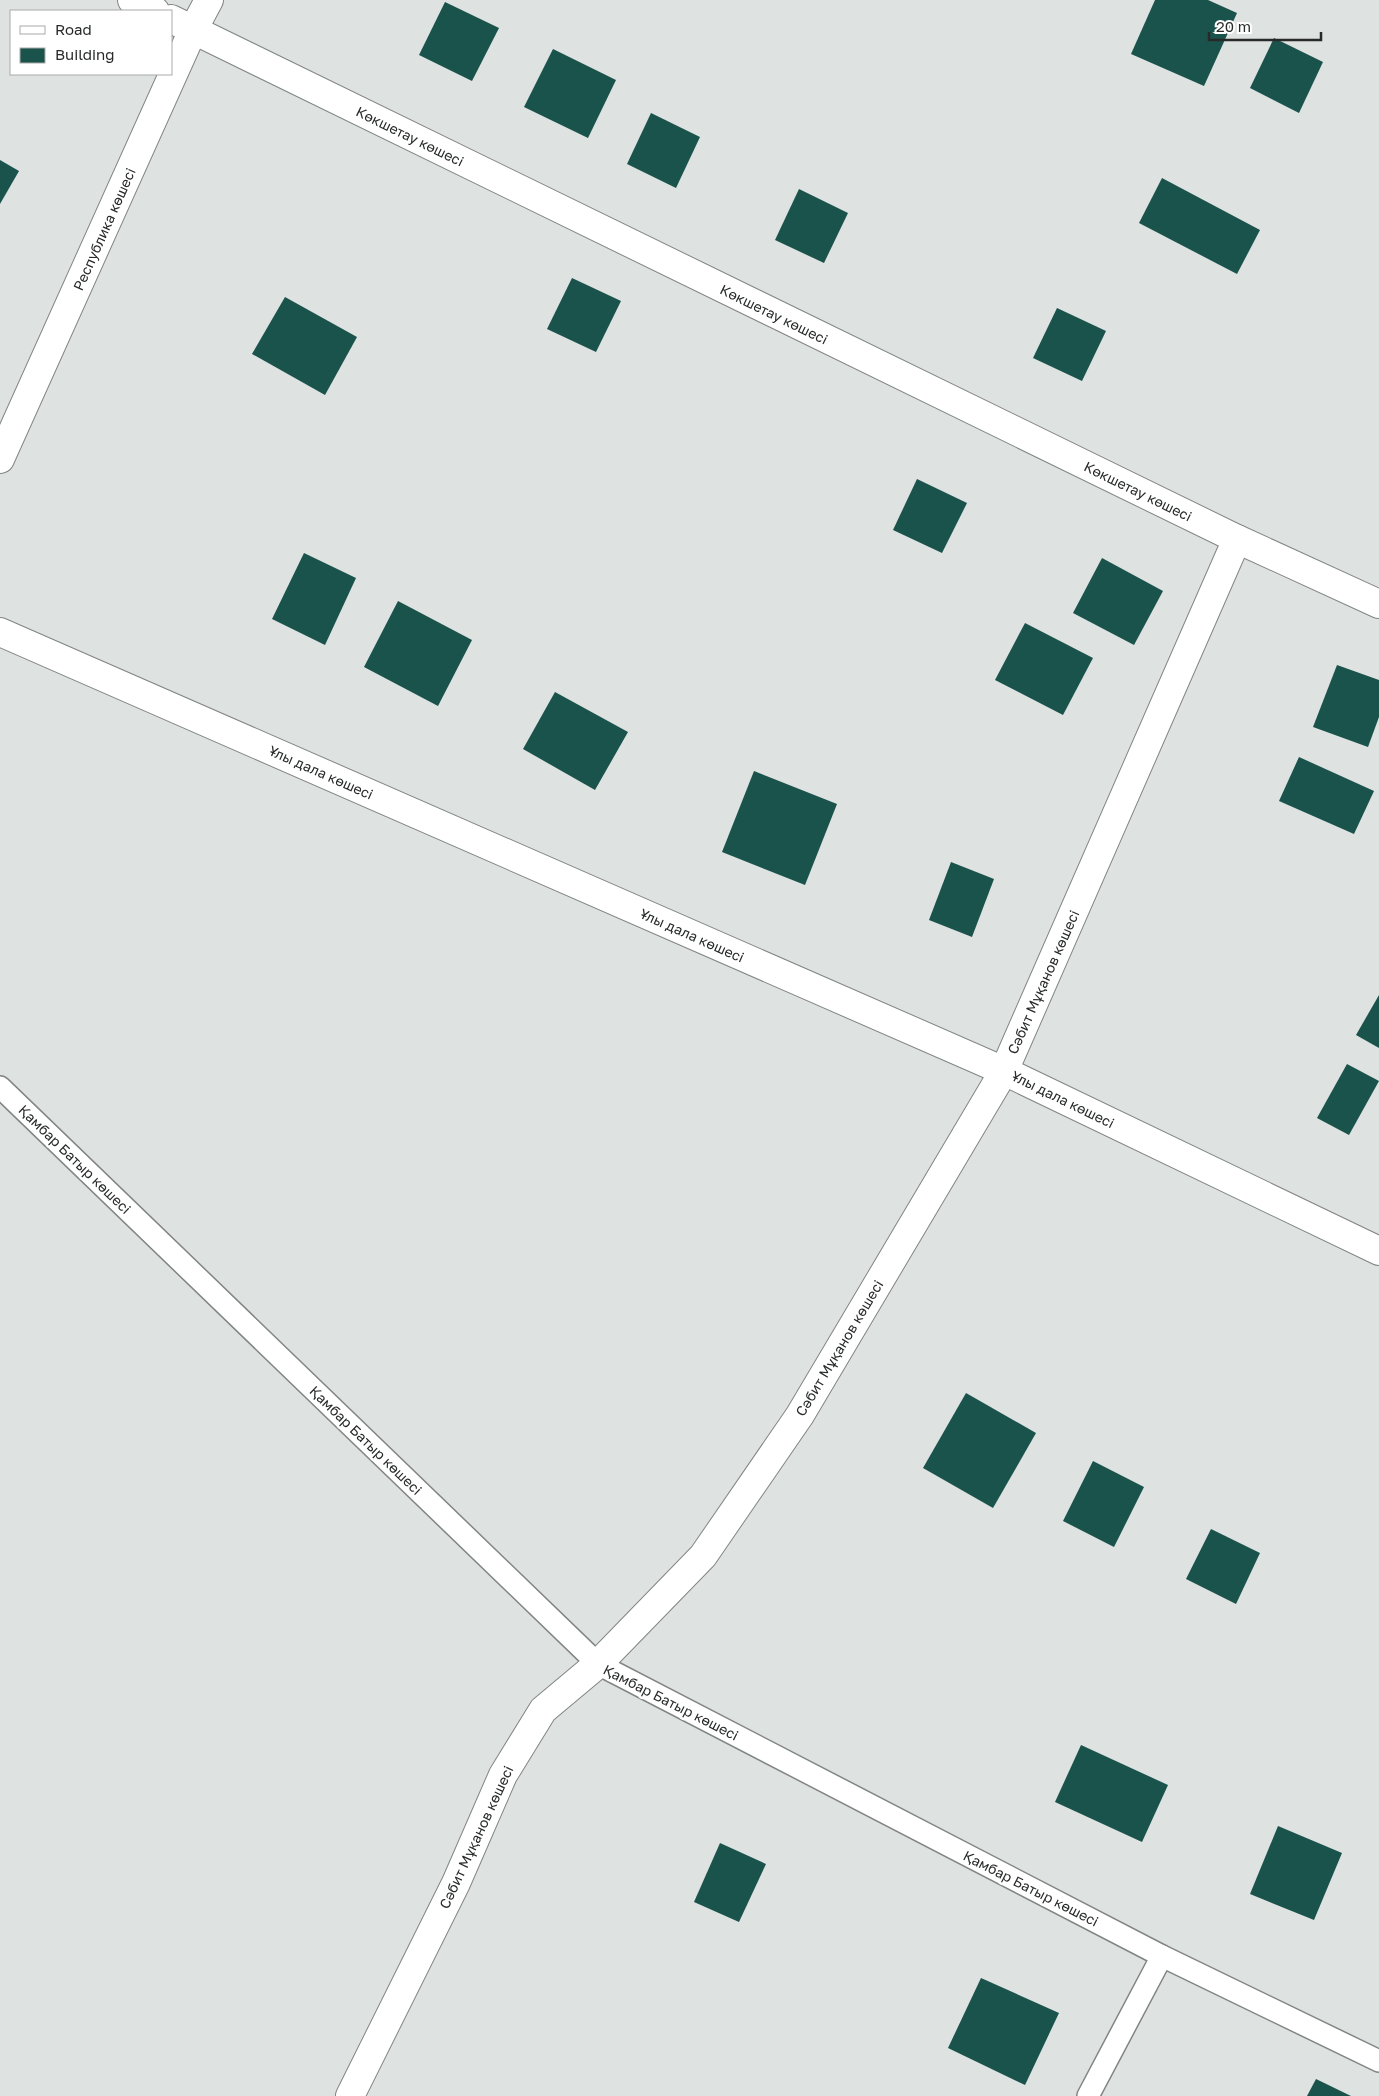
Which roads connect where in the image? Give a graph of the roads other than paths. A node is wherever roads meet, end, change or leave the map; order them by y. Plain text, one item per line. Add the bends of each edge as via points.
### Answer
1 (132, 0) edge
2 (209, 0) edge
3 (153, 10) edge
4 (182, 25) edge
5 (172, 49) edge
6 (161, 75) edge
7 (0, 459) edge
8 (1236, 539) junction
9 (1379, 604) edge
10 (0, 632) edge
11 (1004, 1071) junction
12 (0, 1086) edge
13 (1379, 1251) edge
14 (598, 1664) junction
15 (1162, 1956) junction
16 (1379, 2061) edge
17 (350, 2096) edge
18 (1088, 2096) edge

1 - 3 street
2 - 4 street, Республика көшесі
4 - 5 street, Республика көшесі
4 - 8 street, Көкшетау көшесі
6 - 7 street, Республика көшесі
8 - 9 street, Көкшетау көшесі
8 - 11 street, Сәбит Мұқанов көшесі
10 - 11 street, Ұлы дала көшесі
11 - 13 street, Ұлы дала көшесі
11 - 14 street, Сәбит Мұқанов көшесі via 800,1415 703,1556
12 - 14 lane, Қамбар Батыр көшесі
14 - 15 lane, Қамбар Батыр көшесі
14 - 17 street, Сәбит Мұқанов көшесі via 543,1710 503,1774 456,1883
15 - 16 lane, Қамбар Батыр көшесі
15 - 18 lane

